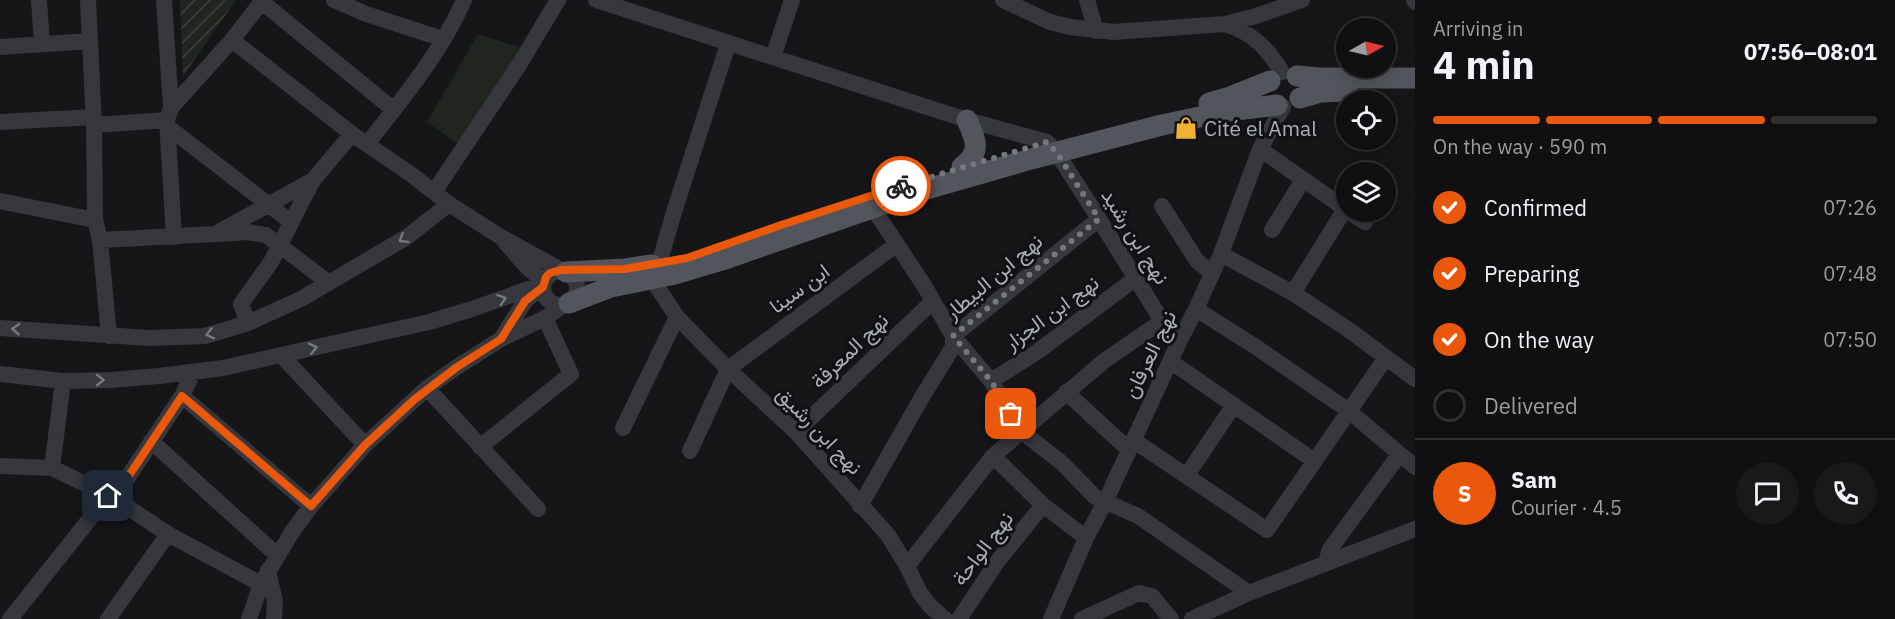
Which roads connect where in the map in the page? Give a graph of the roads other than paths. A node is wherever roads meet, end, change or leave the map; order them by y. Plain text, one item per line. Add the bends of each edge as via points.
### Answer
1 (39, 0) edge
2 (88, 0) edge
3 (164, 0) edge
4 (334, 0) edge
5 (464, 0) edge
6 (558, 0) edge
7 (596, 0) edge
8 (792, 0) edge
9 (1003, 0) edge
10 (1087, 0) edge
11 (1302, 0) edge
12 (262, 1) edge
13 (1225, 24) junction
14 (1096, 31) junction
15 (443, 39) junction
16 (232, 40) junction
17 (90, 41) junction
18 (42, 44) junction
19 (728, 44) junction
20 (0, 47) edge
21 (773, 57) junction
22 (1283, 76) junction
23 (1415, 78) edge
24 (1415, 91) edge
25 (1287, 103) junction
26 (394, 110) junction
27 (168, 118) junction
28 (968, 120) junction
29 (94, 121) junction
30 (0, 122) edge
31 (352, 134) junction
32 (367, 144) junction
33 (1052, 148) junction
34 (1260, 149) junction
35 (962, 167) junction
36 (313, 180) junction
37 (1303, 180) junction
38 (434, 192) junction
39 (0, 201) edge
40 (1336, 202) edge
41 (268, 204) junction
42 (449, 204) junction
43 (1162, 206) dead end
44 (873, 208) junction
45 (1099, 219) junction
46 (95, 220) junction
47 (291, 222) junction
48 (1339, 222) edge
49 (1272, 230) dead end
50 (215, 234) junction
51 (174, 237) junction
52 (501, 237) junction
53 (100, 240) junction
54 (280, 244) junction
55 (897, 244) junction
56 (1221, 254) junction
57 (564, 271) junction
58 (656, 271) junction
59 (1212, 273) junction
60 (1136, 278) junction
61 (329, 283) junction
62 (543, 284) junction
63 (1293, 292) junction
64 (933, 301) junction
65 (567, 304) junction
66 (1196, 309) junction
67 (677, 317) junction
68 (545, 318) junction
69 (1162, 321) junction
70 (248, 323) junction
71 (0, 328) edge
72 (108, 336) junction
73 (953, 336) junction
74 (501, 339) junction
75 (1179, 342) junction
76 (281, 355) junction
77 (1385, 359) junction
78 (1170, 361) junction
79 (728, 369) junction
80 (194, 372) junction
81 (0, 374) edge
82 (1415, 379) edge
83 (63, 381) junction
84 (991, 381) junction
85 (427, 388) junction
86 (1066, 392) junction
87 (182, 396) junction
88 (1234, 405) junction
89 (1349, 411) junction
90 (623, 428) dead end
91 (1021, 431) junction
92 (796, 432) junction
93 (151, 441) junction
94 (365, 445) junction
95 (1131, 445) junction
96 (480, 447) junction
97 (690, 450) dead end
98 (1399, 455) junction
99 (993, 456) junction
100 (1313, 460) junction
101 (0, 466) edge
102 (1415, 467) edge
103 (52, 468) junction
104 (1187, 475) junction
105 (111, 497) junction
106 (1105, 502) junction
107 (1043, 505) junction
108 (311, 506) junction
109 (860, 506) junction
110 (538, 509) dead end
111 (1415, 529) edge
112 (168, 534) junction
113 (1086, 538) junction
114 (278, 555) junction
115 (1326, 562) junction
116 (907, 566) junction
117 (264, 577) junction
118 (1249, 593) junction
119 (10, 619) edge
120 (108, 619) edge
121 (249, 619) edge
122 (274, 619) edge
123 (945, 619) edge
124 (959, 619) edge
125 (1051, 619) edge
126 (1082, 619) edge
127 (1171, 619) edge
128 (1192, 619) edge

1 - 18 street
2 - 17 street
3 - 27 street
4 - 15 street
5 - 15 street
6 - 38 street
7 - 19 street
8 - 21 street
9 - 14 street via 1050,22
10 - 14 street
11 - 13 street
12 - 16 street
12 - 26 street
13 - 14 street
13 - 22 street via 1239,28 1268,50
15 - 26 street
16 - 27 street
16 - 31 street
17 - 18 street
17 - 29 street
18 - 20 street
19 - 21 street
19 - 58 street
21 - 28 street
22 - 23 main road
22 - 25 main road via 1302,84
22 - 25 main road via 1268,86 1270,97
22 - 33 main road via 1230,97
24 - 25 main road via 1336,90
25 - 33 main road
25 - 34 street, نهج العرفان
26 - 32 street
27 - 29 street
27 - 41 street
27 - 51 street
28 - 33 street
28 - 35 main road via 975,151
29 - 30 street
29 - 46 street
31 - 32 street
31 - 36 street
32 - 38 street
33 - 35 main road
33 - 44 main road
33 - 45 street, نهج ابن رشيد
34 - 37 street
34 - 56 street, نهج العرفان
35 - 58 main road via 781,225
36 - 41 street
36 - 47 street
37 - 40 street
37 - 49 street
38 - 42 street
39 - 46 street
41 - 47 street
41 - 50 street
42 - 52 street
42 -> 61 street via 408,237
43 - 59 street via 1197,261
44 - 55 street
44 - 58 main road via 722,260
45 - 60 street, نهج ابن رشيد
45 - 73 street, نهج ابن البيطار
46 - 53 street
47 - 54 street
48 - 63 street
50 - 51 street
50 - 54 street via 258,233
51 - 53 street
52 - 57 street
52 - 62 street
53 - 72 street
54 - 61 street
54 - 70 street via 241,304
55 - 64 street
55 - 79 street, ابن سينا
56 - 59 street, نهج العرفان
56 - 63 street
57 - 58 main road
57 - 62 street via 550,273
57 - 65 street via 575,279 578,289
58 - 65 main road
58 - 67 street, نهج ابن رشيق
59 - 66 street, نهج العرفان
60 - 69 street, نهج ابن رشيد
60 - 84 street, نهج ابن الجزار
61 - 70 street
62 - 65 street via 549,302
62 - 74 street via 525,301
76 -> 62 street via 429,321
63 - 77 street
64 - 73 street
64 - 92 street, نهج المعرفة
65 - 68 street
66 - 75 street, نهج العرفان
66 - 89 street
67 - 79 street, نهج ابن رشيق
67 - 90 street
68 - 74 street
68 - 96 street via 571,375
69 - 75 street, نهج ابن رشيد
69 - 86 street
70 -> 72 street via 189,338
72 -> 71 street
73 - 84 street
73 - 109 street, نهج ابن البيطار via 953,347
74 - 85 street
75 - 78 street, نهج العرفان
76 - 80 street
76 - 94 street
77 - 82 street
77 - 89 street
78 - 88 street
78 - 95 street, نهج العرفان
79 - 92 street, نهج ابن رشيق
79 - 97 street
83 -> 80 street
80 - 87 street
81 - 83 street
83 - 103 street
84 - 91 street
85 - 94 street
85 - 96 street
86 - 91 street
86 - 95 street
87 - 93 street
87 - 108 street
88 - 100 street
88 - 104 street
89 - 98 street
89 - 100 street
91 - 99 street
91 - 106 street
92 - 109 street, نهج ابن رشيق
93 - 105 street
93 - 114 street
94 - 108 street
95 - 104 street
95 - 106 street, نهج العرفان
96 - 110 street
98 - 102 street
98 - 115 street via 1330,549
99 - 107 street
99 - 116 street
100 - 104 street via 1267,530
101 - 103 street
103 - 105 street
105 - 112 street
105 - 119 street
106 - 113 street, نهج العرفان
106 - 118 street via 1138,516
107 - 113 street
107 - 124 street, نهج الواحة via 997,562
108 - 114 street
109 - 116 street, نهج ابن رشيق via 888,536
111 - 115 street
112 - 117 street
112 - 120 street
113 - 125 street, نهج العرفان
114 - 117 street
115 - 118 street
116 - 123 street, نهج ابن رشيق via 920,593
117 - 121 street
117 - 122 street via 275,602
118 - 128 street
126 - 127 street via 1139,593 1152,596

